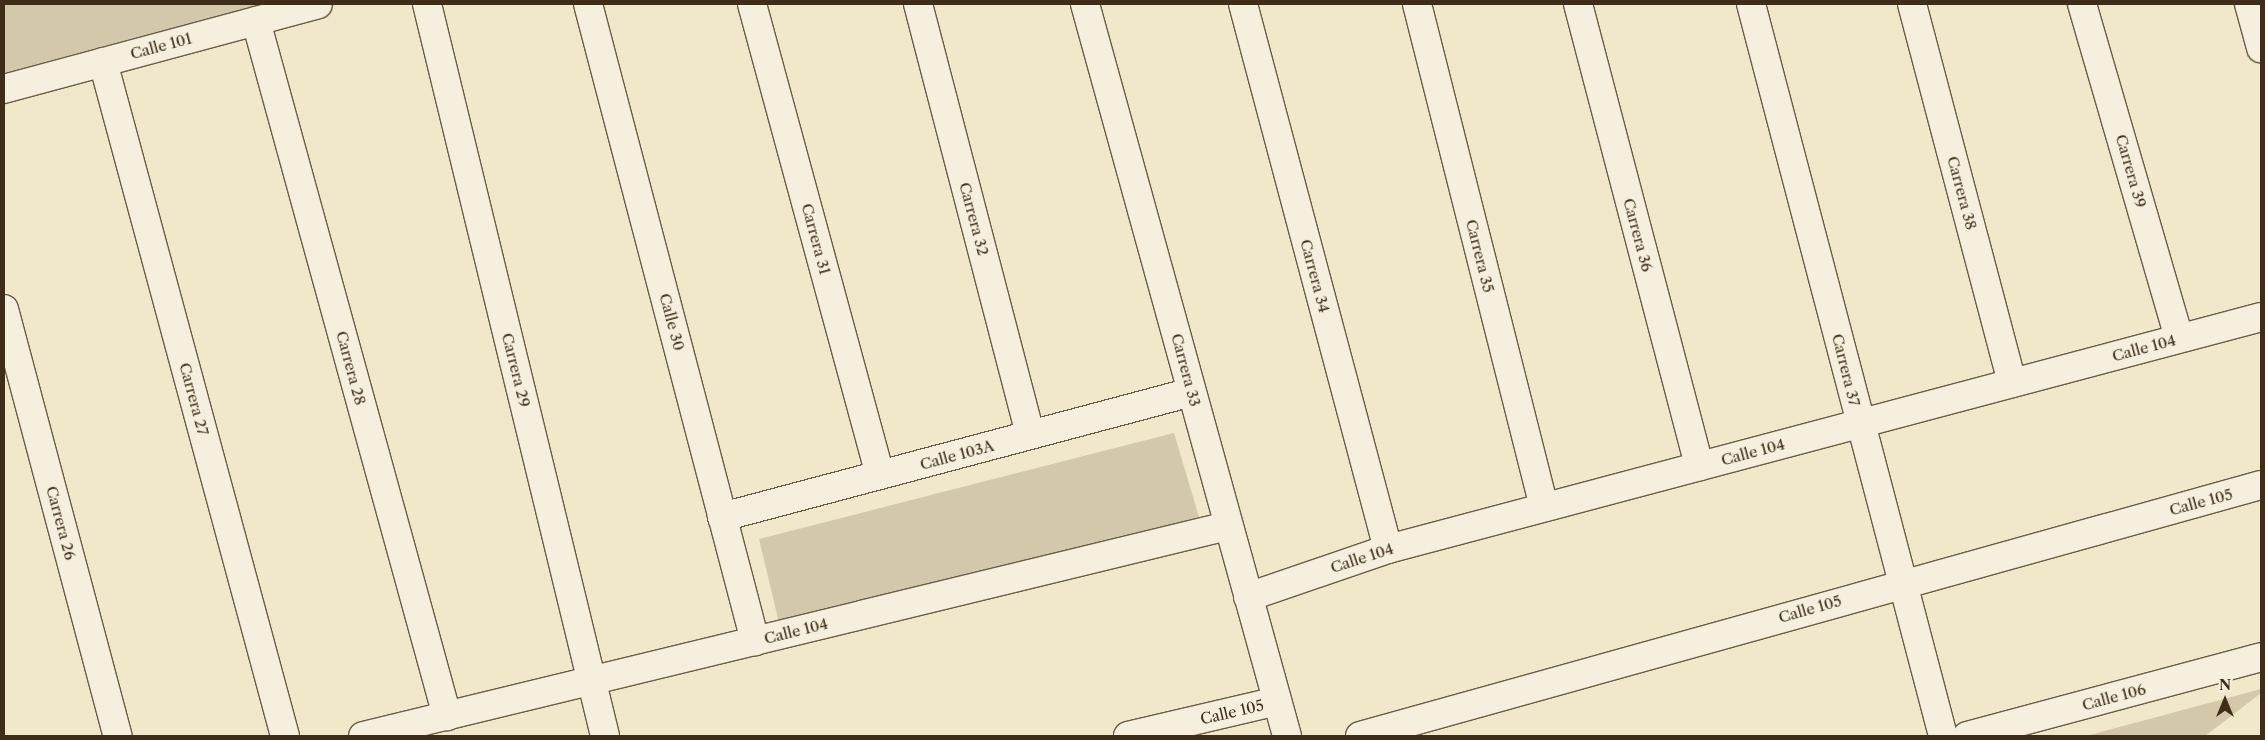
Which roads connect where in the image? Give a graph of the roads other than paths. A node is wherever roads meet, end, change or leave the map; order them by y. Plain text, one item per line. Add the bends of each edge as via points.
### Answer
1 (318, 4) edge
2 (427, 4) edge
3 (588, 4) edge
4 (752, 4) edge
5 (918, 4) edge
6 (1085, 4) edge
7 (1243, 4) edge
8 (1417, 4) edge
9 (1578, 4) edge
10 (1751, 4) edge
11 (1912, 4) edge
12 (2082, 4) edge
13 (2249, 4) edge
14 (256, 21) junction
15 (2261, 48) edge
16 (103, 62) junction
17 (4, 89) edge
18 (4, 309) edge
19 (2261, 317) edge
20 (2179, 338) junction
21 (2012, 383) junction
22 (1192, 392) junction
23 (1859, 423) junction
24 (1030, 435) junction
25 (1699, 466) junction
26 (880, 475) junction
27 (2261, 485) edge
28 (1544, 507) junction
29 (722, 518) junction
30 (1228, 526) junction
31 (1388, 549) junction
32 (1902, 584) junction
33 (1248, 596) junction
34 (755, 641) junction
35 (2261, 657) edge
36 (592, 680) junction
37 (1277, 701) junction
38 (447, 716) junction
39 (118, 736) edge
40 (285, 736) edge
41 (363, 736) edge
42 (605, 736) edge
43 (1128, 736) edge
44 (1287, 736) edge
45 (1360, 736) edge
46 (1943, 736) edge
47 (1967, 736) edge

1 - 14 street, Calle 101
2 - 36 street, Carrera 29
3 - 29 street, Calle 30
4 - 26 street, Carrera 31
5 - 24 street, Carrera 32
6 - 22 street, Carrera 33
7 - 31 street, Carrera 34
8 - 28 street, Carrera 35
9 - 25 street, Carrera 36
10 - 23 street, Carrera 37
11 - 21 street, Carrera 38
12 - 20 street, Carrera 39
13 - 15 street
14 - 16 street, Calle 101
14 - 38 street, Carrera 28
16 - 17 street, Calle 101
16 - 40 street, Carrera 27
18 - 39 street, Carrera 26
19 - 20 street, Calle 104
20 - 21 street, Calle 104
21 - 23 street, Calle 104
22 - 24 street, Calle 103A
22 - 30 street, Carrera 33
23 - 25 street, Calle 104
23 - 32 street, Carrera 37
24 - 26 street, Calle 103A
25 - 28 street, Calle 104
26 - 29 street, Calle 103A
27 - 32 street, Calle 105
28 - 31 street, Calle 104
29 - 34 street, Calle 30
30 - 33 street, Carrera 33
30 - 34 street, Calle 104
31 - 33 street, Calle 104
32 - 45 street, Calle 105
32 - 46 street, Carrera 37
33 - 37 street, Carrera 33
34 - 36 street, Calle 104
35 - 47 street, Calle 106
36 - 38 street, Calle 104
36 - 42 street, Carrera 29
37 - 43 street, Calle 105
37 - 44 street, Carrera 33
38 - 41 street, Calle 104

